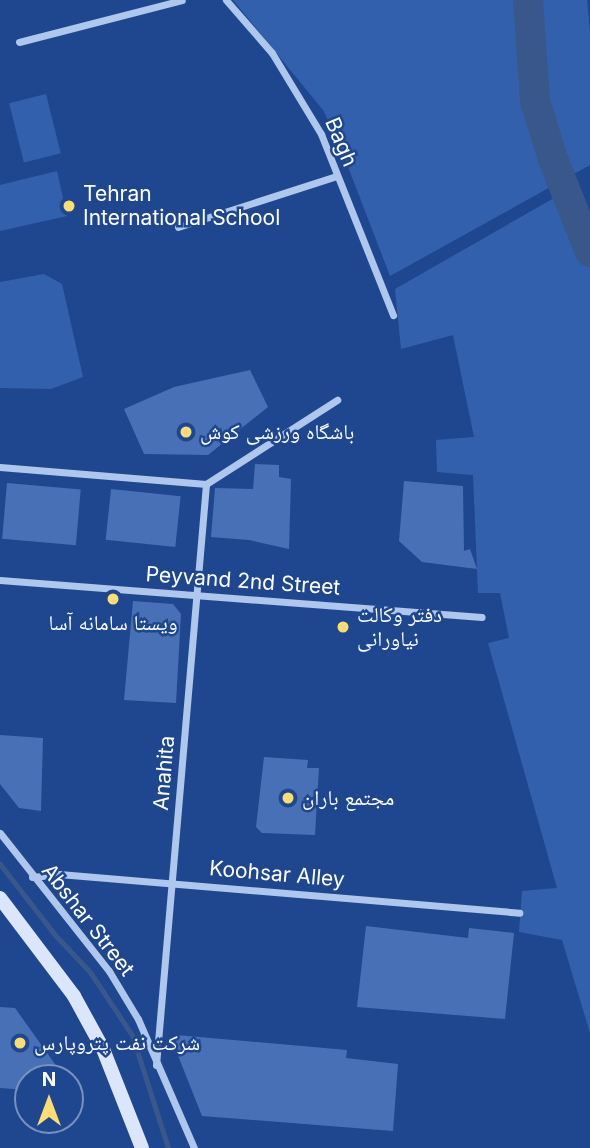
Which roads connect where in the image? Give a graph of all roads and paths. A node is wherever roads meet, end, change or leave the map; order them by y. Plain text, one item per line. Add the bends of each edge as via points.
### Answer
1 (182, 0) edge
2 (226, 0) edge
3 (19, 42) dead end
4 (337, 176) junction
5 (178, 228) dead end
6 (393, 315) dead end
7 (337, 400) dead end
8 (0, 467) edge
9 (206, 484) junction
10 (0, 580) edge
11 (199, 596) junction
12 (482, 617) dead end
13 (0, 833) edge
14 (32, 877) junction
15 (172, 883) junction
16 (0, 898) edge
17 (519, 913) dead end
18 (156, 1065) junction
19 (142, 1148) edge
20 (194, 1148) edge

1 - 3 street
2 - 4 street, Bagh via 272,53 291,83 321,134
4 - 5 street
4 - 6 street, Bagh
7 - 9 street
8 - 9 street
9 - 11 street, Anahita
10 - 11 street, Peyvand 2nd Street
11 - 12 street, Peyvand 2nd Street
11 - 15 street, Anahita
13 - 14 street, Abshar Street
14 - 15 street, Koohsar Alley via 59,874
14 - 18 street, Abshar Street via 109,971 138,1018
15 - 17 street, Koohsar Alley
15 - 18 street, Anahita
16 - 19 street via 74,996 103,1049
18 - 20 street, Abshar Street

